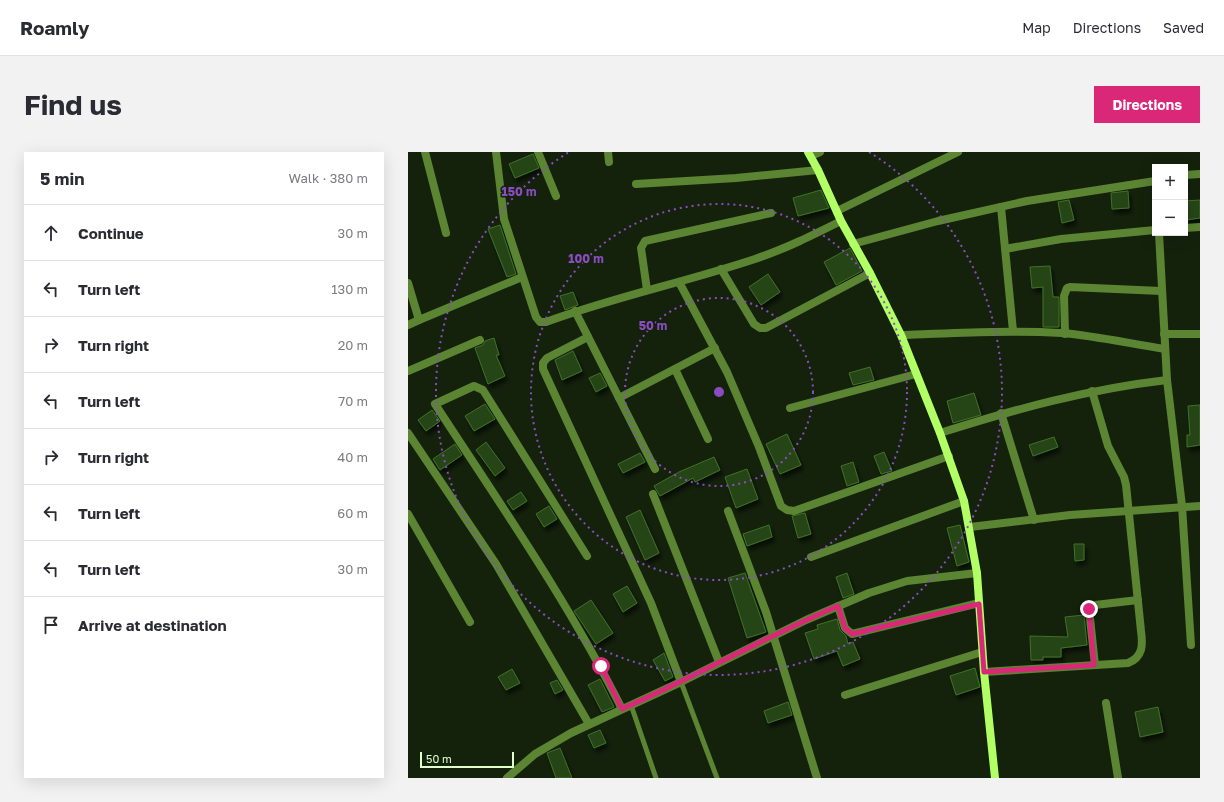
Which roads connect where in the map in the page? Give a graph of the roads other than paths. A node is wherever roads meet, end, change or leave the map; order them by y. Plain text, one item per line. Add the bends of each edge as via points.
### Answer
1 (425, 152) edge
2 (496, 152) edge
3 (538, 152) edge
4 (608, 152) edge
5 (820, 152) edge
6 (958, 152) edge
7 (809, 154) edge
8 (609, 162) dead end
9 (818, 170) junction
10 (1200, 174) edge
11 (1188, 175) edge
12 (1152, 182) edge
13 (636, 184) dead end
14 (556, 196) dead end
15 (1001, 207) junction
16 (837, 211) junction
17 (771, 213) dead end
18 (841, 221) junction
19 (1200, 227) edge
20 (1188, 228) edge
21 (1152, 230) edge
22 (446, 233) dead end
23 (1159, 236) edge
24 (854, 244) junction
25 (1005, 249) junction
26 (721, 269) junction
27 (870, 273) junction
28 (522, 277) junction
29 (679, 282) junction
30 (408, 283) edge
31 (646, 290) junction
32 (1161, 291) junction
33 (575, 311) junction
34 (419, 320) junction
35 (408, 325) edge
36 (1013, 331) junction
37 (1065, 334) junction
38 (1164, 334) junction
39 (1200, 334) edge
40 (901, 335) junction
41 (588, 338) junction
42 (480, 340) dead end
43 (715, 348) junction
44 (1165, 349) junction
45 (675, 369) junction
46 (408, 371) edge
47 (916, 374) junction
48 (1167, 380) junction
49 (1092, 391) junction
50 (619, 398) junction
51 (790, 408) dead end
52 (1002, 413) junction
53 (408, 433) edge
54 (940, 433) junction
55 (708, 439) dead end
56 (949, 456) junction
57 (656, 469) dead end
58 (653, 494) dead end
59 (964, 501) junction
60 (1182, 506) junction
61 (1200, 506) edge
62 (728, 510) dead end
63 (1129, 511) junction
64 (408, 514) edge
65 (1034, 520) junction
66 (970, 527) junction
67 (587, 556) dead end
68 (811, 558) dead end
69 (977, 573) junction
70 (1138, 600) junction
71 (979, 604) junction
72 (838, 606) junction
73 (470, 622) dead end
74 (772, 637) junction
75 (1191, 645) dead end
76 (982, 652) junction
77 (719, 662) junction
78 (1094, 665) junction
79 (984, 672) junction
80 (681, 682) junction
81 (845, 695) dead end
82 (1106, 703) dead end
83 (631, 705) junction
84 (622, 709) junction
85 (589, 724) junction
86 (507, 778) edge
87 (656, 778) edge
88 (717, 778) edge
89 (817, 778) edge
90 (995, 778) edge
91 (1118, 778) edge

1 - 22 street
2 - 28 street via 504,219
3 - 14 street
4 - 8 street
5 - 7 street
6 - 16 street
7 - 9 street
9 - 13 street
9 - 16 street
10 - 11 street
12 - 15 street
15 - 24 street
15 - 25 street
16 - 18 street
17 - 31 street via 645,241 641,248
18 - 24 street
18 - 26 street via 787,247
19 - 20 street
21 - 25 street via 1061,239
23 - 32 street
24 - 27 street
25 - 36 street
26 - 27 street via 754,324 760,328 766,328
26 - 29 street
27 - 40 street
28 - 33 street via 540,322
28 - 34 street
29 - 31 street
29 - 43 street
30 - 34 street
31 - 33 street
32 - 37 street via 1067,288 1064,296
32 - 38 street
33 - 41 street
34 - 35 street
36 - 37 street
36 - 40 street
37 - 44 street
38 - 39 street
38 - 44 street
40 - 47 street
41 - 50 street
41 - 80 street via 547,358 543,362 543,369 654,611
42 - 46 street
43 - 45 street
43 - 56 street via 740,402 781,506 788,510 794,511
44 - 48 street
45 - 50 street
45 - 55 street
47 - 51 street
47 - 54 street
48 - 49 street
48 - 60 street
49 - 52 street
49 - 63 street via 1108,446 1124,477
50 - 57 street
52 - 54 street
52 - 65 street
53 - 85 street via 496,564
54 - 56 street
56 - 59 street
58 - 77 street
59 - 66 street
59 - 68 street
60 - 61 street
60 - 63 street
60 - 75 street
62 - 74 street via 766,612
63 - 65 street
63 - 70 street
64 - 73 street
65 - 66 street
66 - 69 street
67 - 84 street via 484,390 474,386 435,404 601,666
69 - 71 street
69 - 72 street via 907,580
70 - 78 street via 1142,644 1139,656 1128,663
70 - 78 street via 1095,605 1089,609
71 - 72 street via 852,634 845,628
71 - 76 street
72 - 74 street
74 - 77 street
74 - 89 street
76 - 79 street
76 - 81 street
77 - 80 street
78 - 79 street
79 - 90 street
80 - 83 street
80 - 88 lane
82 - 91 street
83 - 84 street
83 - 87 lane
84 - 85 street
85 - 86 street via 535,754

